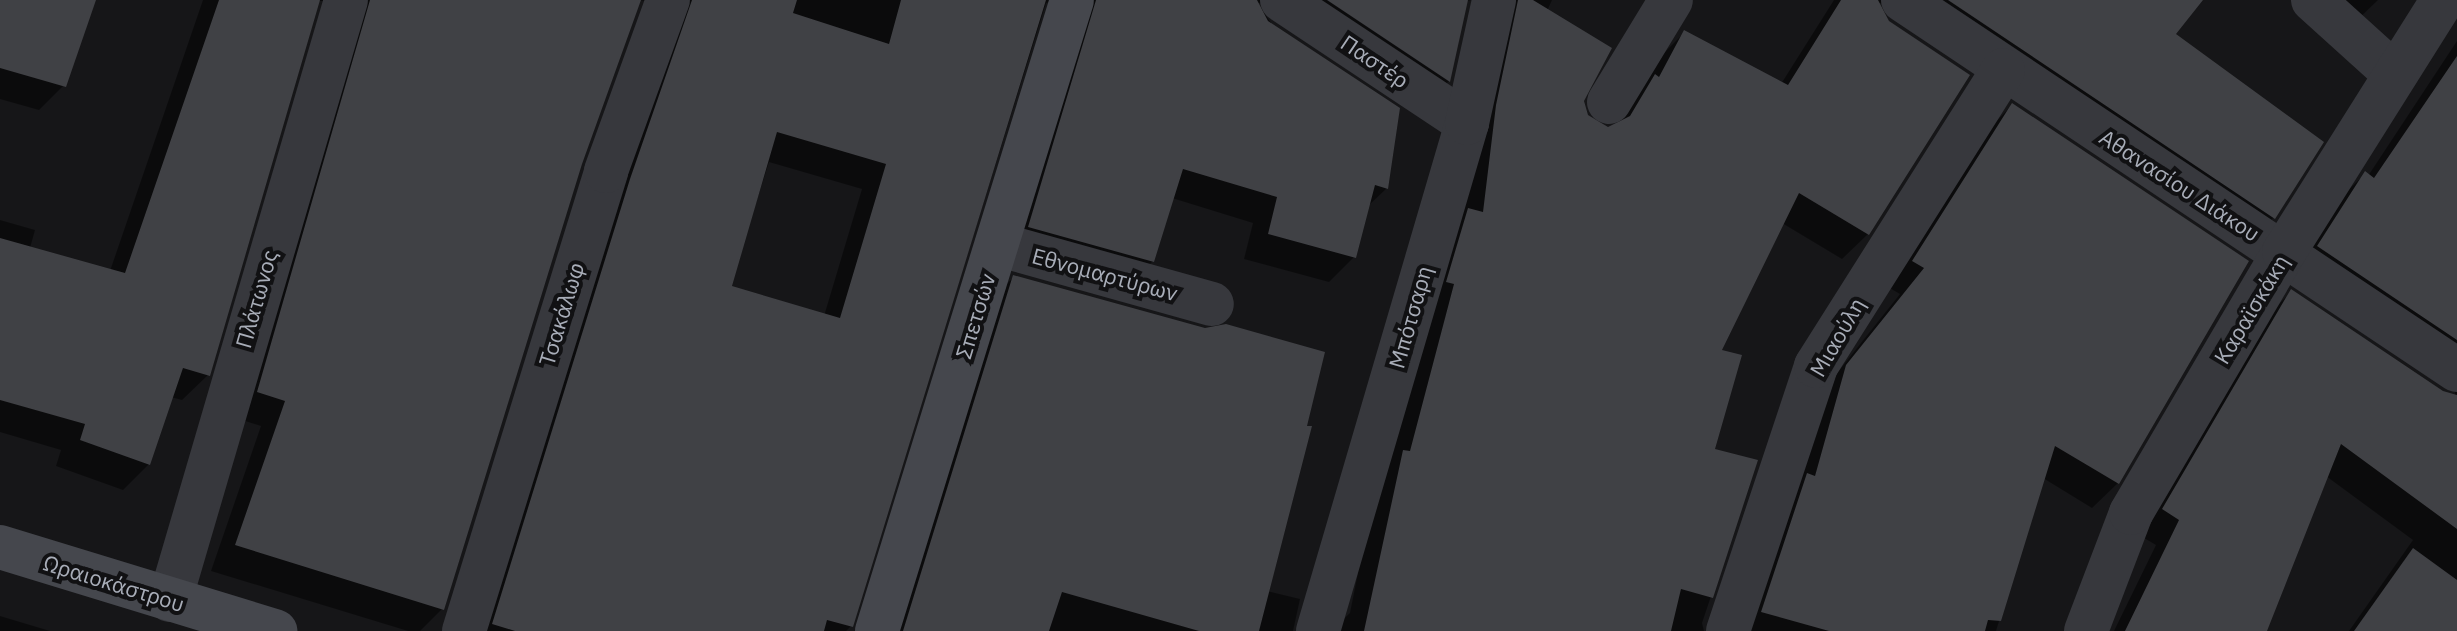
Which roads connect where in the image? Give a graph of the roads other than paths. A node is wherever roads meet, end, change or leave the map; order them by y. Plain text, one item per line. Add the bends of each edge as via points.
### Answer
1 (346, 0) edge
2 (668, 0) edge
3 (1072, 0) edge
4 (1282, 0) edge
5 (1494, 0) edge
6 (1671, 0) edge
7 (1903, 0) edge
8 (2313, 0) edge
9 (2443, 0) edge
10 (2003, 70) junction
11 (2395, 74) junction
12 (1609, 102) dead end
13 (1467, 123) junction
14 (997, 244) junction
15 (2284, 252) junction
16 (1212, 304) dead end
17 (2457, 370) edge
18 (0, 547) edge
19 (170, 600) junction
20 (275, 631) edge
21 (464, 631) edge
22 (877, 631) edge
23 (1318, 631) edge
24 (1728, 631) edge
25 (2086, 631) edge

1 - 19 street, Πλάτωνος
2 - 21 street, Τσακάλωφ via 606,171
3 - 14 street, Σπετσών
4 - 13 street, Παστέρ
5 - 13 street, Μπότσαρη
6 - 12 street
7 - 10 street, Αθανασίου Διάκου
8 - 11 street
9 - 11 street, Καραϊσκάκη
10 - 15 street, Αθανασίου Διάκου
10 - 24 street, Μιαούλη via 1816,366
11 - 15 street, Καραϊσκάκη
13 - 23 street, Μπότσαρη
14 - 16 street, Εθνομαρτύρων
14 - 22 street, Σπετσών
15 - 17 street, Αθανασίου Διάκου
15 - 25 street, Καραϊσκάκη via 2131,513
18 - 19 street, Ωραιοκάστρου
19 - 20 street, Ωραιοκάστρου

